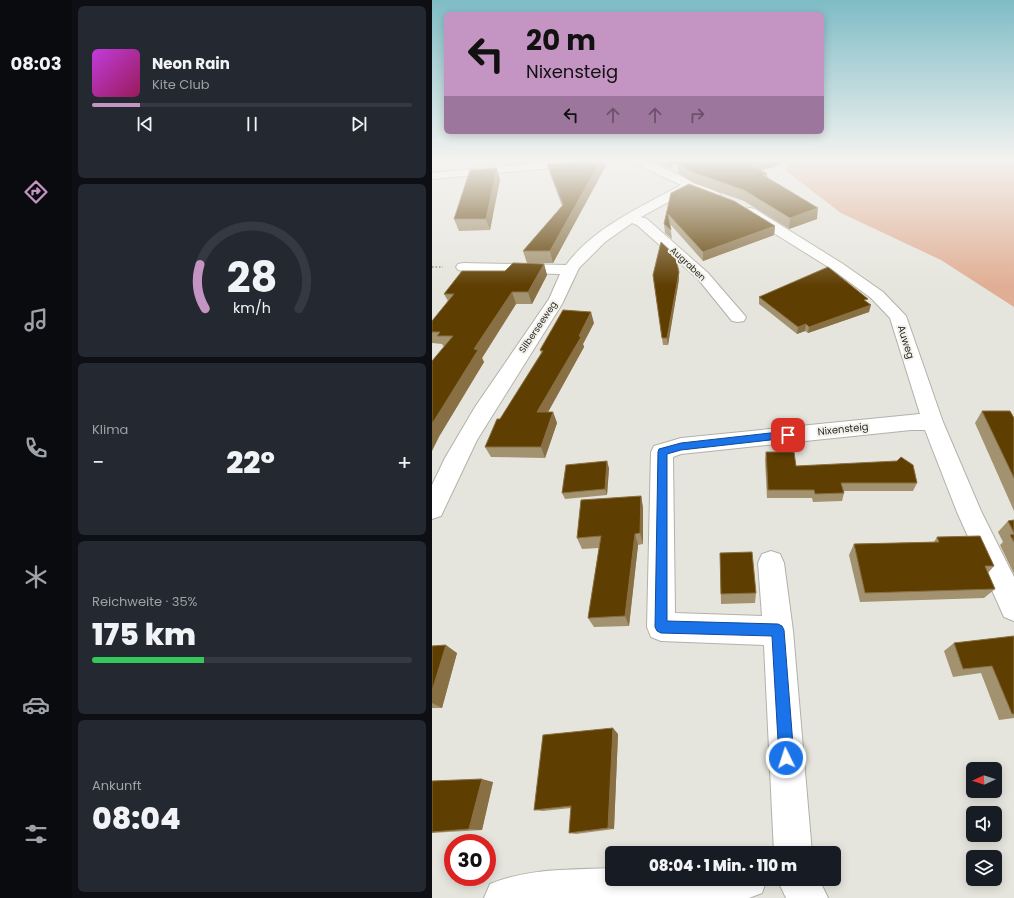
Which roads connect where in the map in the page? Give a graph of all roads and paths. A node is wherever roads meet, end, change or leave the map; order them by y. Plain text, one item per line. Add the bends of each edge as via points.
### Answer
1 (661, 202) edge
2 (731, 202) edge
3 (633, 219) junction
4 (463, 267) dead end
5 (570, 270) junction
6 (738, 317) dead end
7 (933, 422) junction
8 (432, 509) edge
9 (771, 563) dead end
10 (1014, 607) edge
11 (778, 630) junction
12 (793, 846) edge
13 (630, 886) edge
14 (800, 886) edge
15 (504, 898) edge
16 (808, 898) edge

1 - 3 street, Silberseeweg
2 - 7 street, Auweg via 838,267 877,295 898,316
3 - 5 street, Silberseeweg via 597,241
3 - 6 street, Augraben via 642,222 703,276
4 - 5 street
5 - 8 street, Silberseeweg via 555,302 472,429
7 - 10 street, Auweg via 969,512
7 - 11 street, Nixensteig via 681,446 662,452 661,627
9 - 11 street
11 - 12 street
13 - 15 street via 529,892
14 - 16 street

